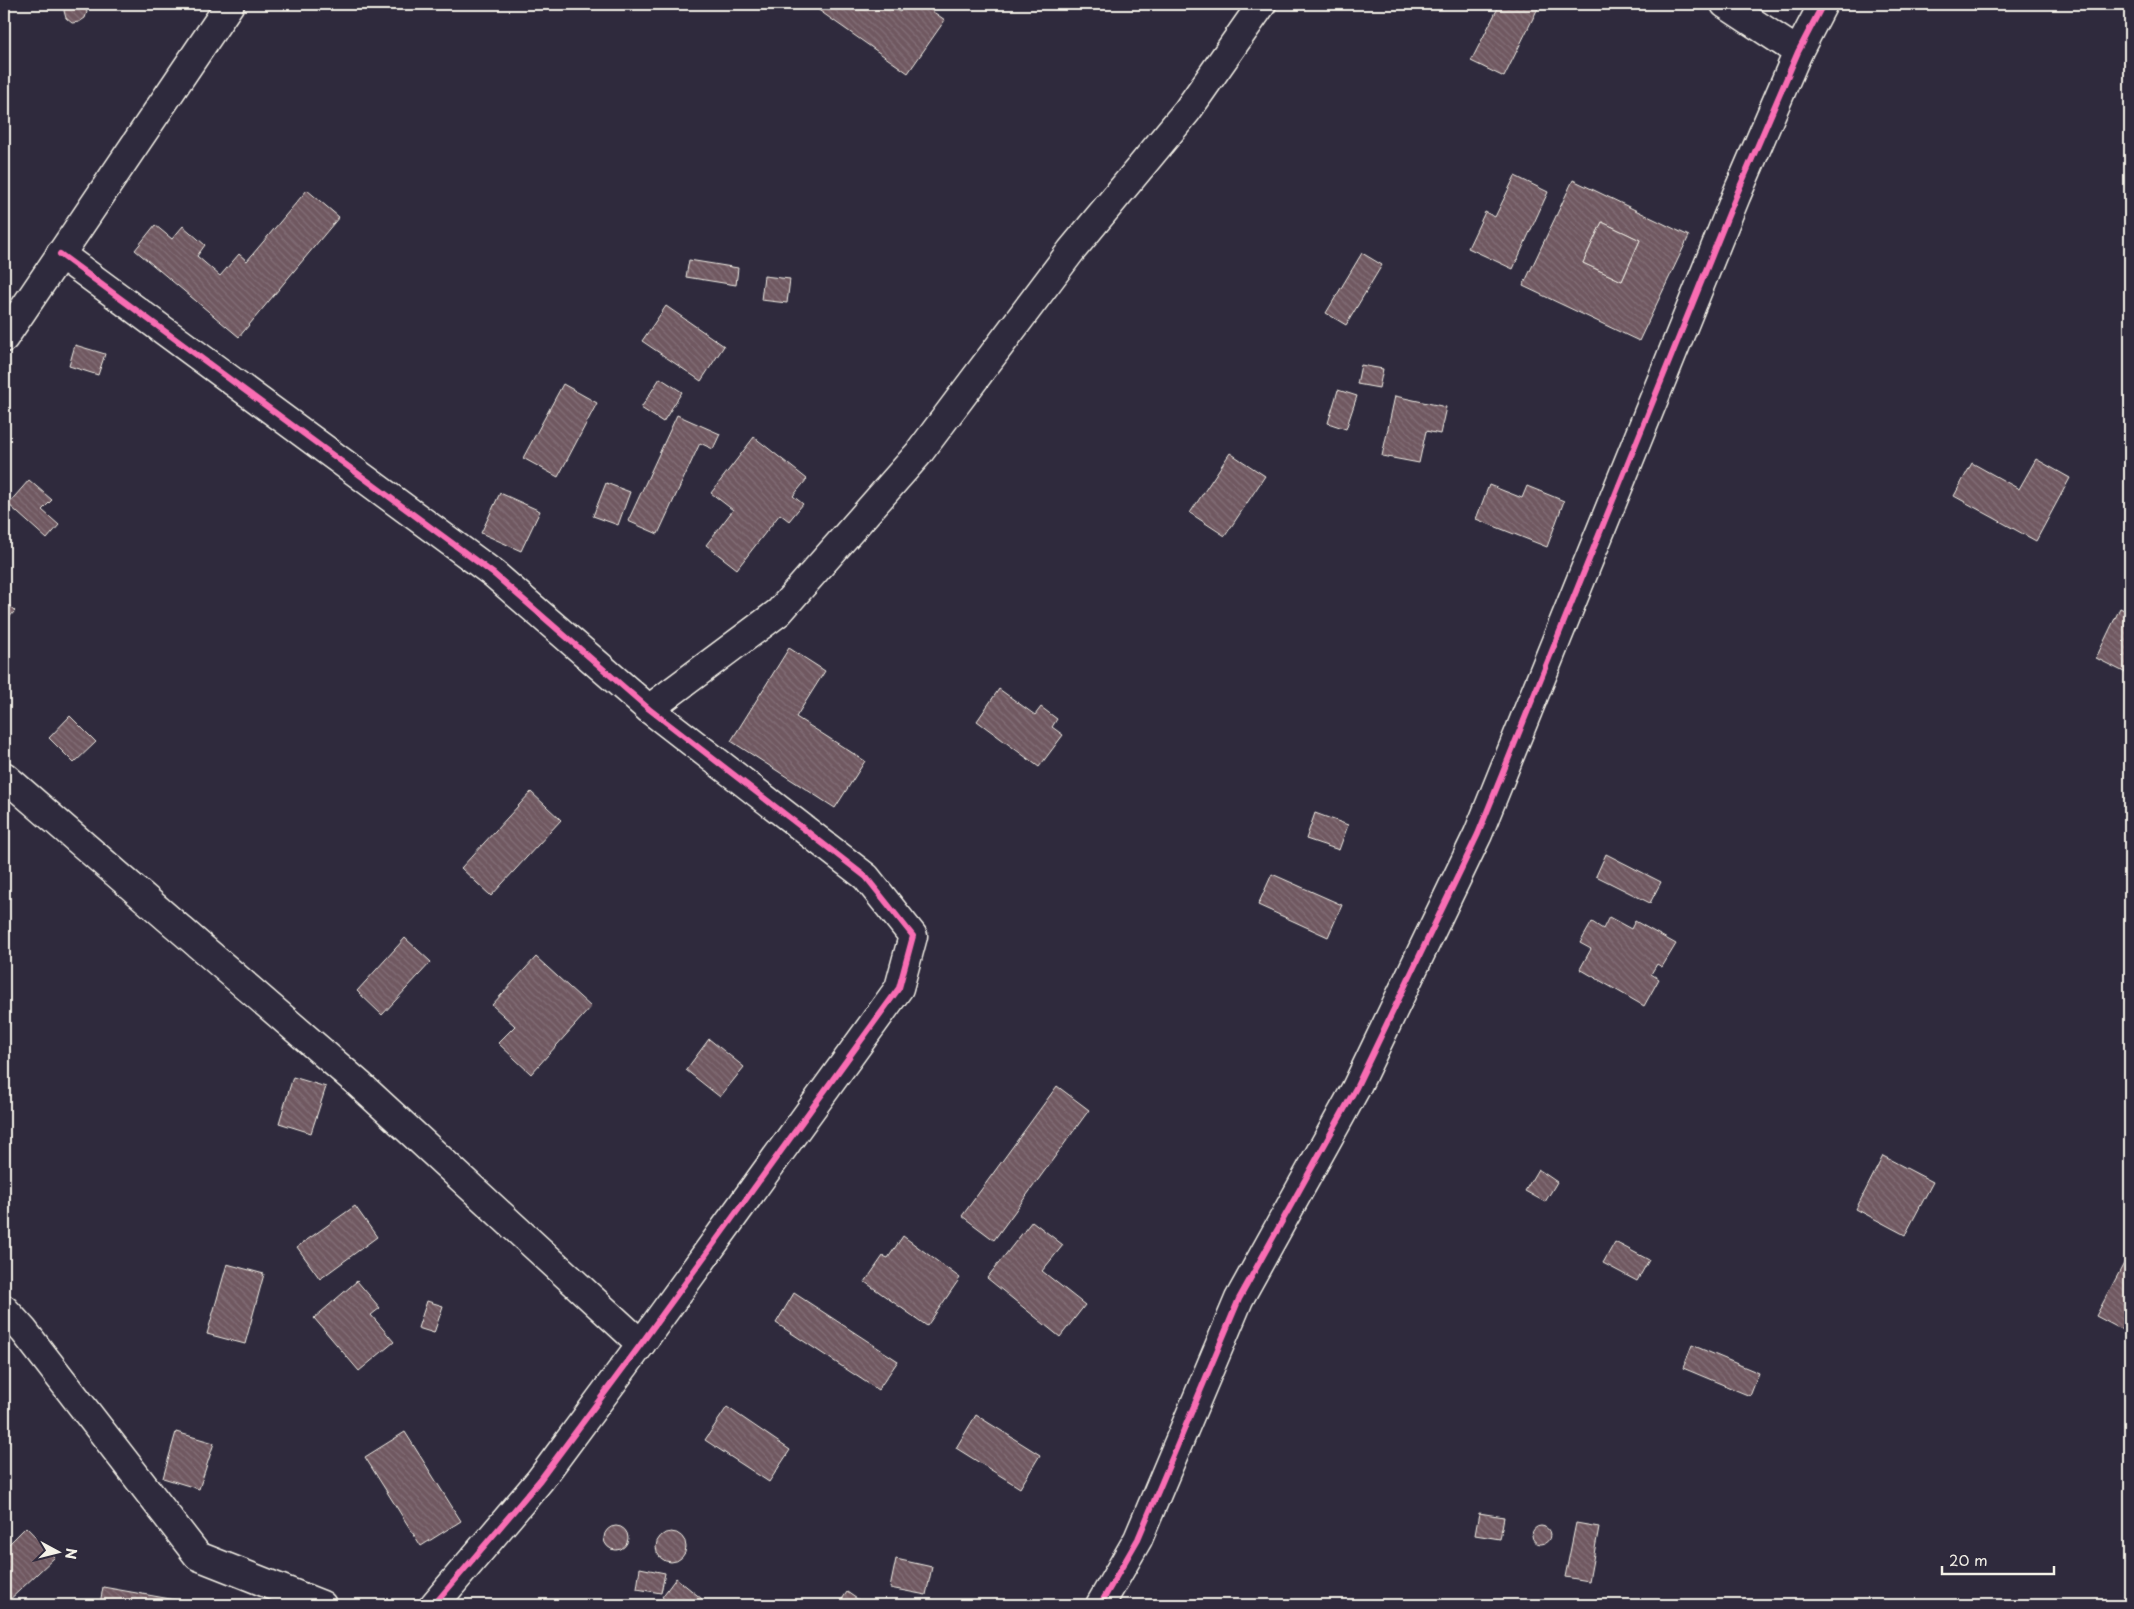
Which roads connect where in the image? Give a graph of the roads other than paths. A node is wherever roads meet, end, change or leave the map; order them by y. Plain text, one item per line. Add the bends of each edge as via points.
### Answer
1 (230, 4) edge
2 (1262, 4) edge
3 (1725, 4) edge
4 (1823, 4) edge
5 (1798, 52) junction
6 (60, 254) junction
7 (4, 338) edge
8 (649, 709) junction
9 (4, 776) edge
10 (4, 1309) edge
11 (641, 1344) junction
12 (322, 1605) edge
13 (434, 1605) edge
14 (1100, 1605) edge

1 - 6 street
2 - 8 street via 1187,110 1071,251 919,452 779,612
3 - 5 street
4 - 5 street
5 - 14 street via 1736,196 1478,834 1356,1088 1239,1299 1138,1539
6 - 7 street
6 - 8 street via 494,574
8 - 11 street via 866,877 913,936 899,988
9 - 11 street via 359,1084
10 - 12 street via 198,1556
11 - 13 street via 540,1480

